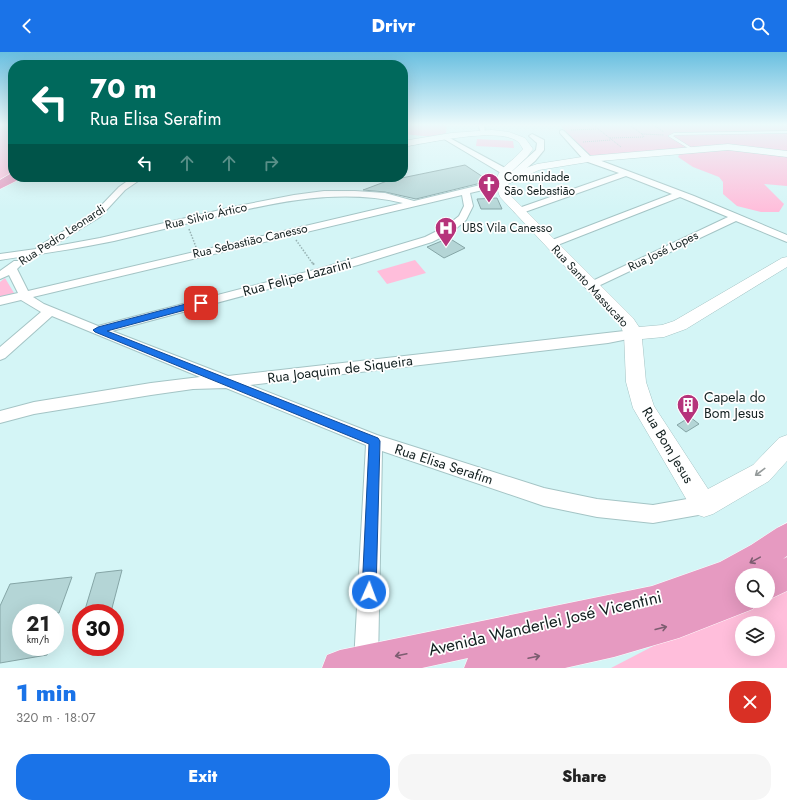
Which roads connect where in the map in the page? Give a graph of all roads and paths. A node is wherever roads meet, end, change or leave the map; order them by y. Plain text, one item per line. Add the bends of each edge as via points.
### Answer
1 (468, 153) edge
2 (526, 153) edge
3 (536, 153) edge
4 (583, 153) edge
5 (628, 153) edge
6 (653, 153) edge
7 (631, 155) junction
8 (588, 159) junction
9 (625, 174) junction
10 (505, 177) junction
11 (131, 182) edge
12 (465, 192) junction
13 (679, 194) junction
14 (413, 203) junction
15 (518, 211) junction
16 (736, 217) junction
17 (186, 221) junction
18 (290, 232) junction
19 (787, 239) edge
20 (551, 244) junction
21 (36, 252) junction
22 (198, 254) junction
23 (0, 257) edge
24 (787, 262) edge
25 (11, 267) junction
26 (319, 272) junction
27 (0, 276) edge
28 (590, 286) junction
29 (24, 294) junction
30 (0, 301) edge
31 (50, 311) junction
32 (98, 330) junction
33 (633, 334) junction
34 (0, 355) edge
35 (227, 382) junction
36 (0, 417) edge
37 (374, 441) junction
38 (787, 445) edge
39 (704, 505) junction
40 (787, 538) edge
41 (787, 573) edge
42 (775, 580) edge
43 (735, 601) edge
44 (353, 665) edge
45 (482, 668) edge

1 - 10 street
2 - 10 street
3 - 10 street
4 - 8 street
5 - 7 path
6 - 7 street
7 - 8 street
8 - 9 street
8 - 10 street via 537,167
9 - 13 street
9 - 15 street
10 - 12 street, Rua Sebastião Canesso
10 - 15 street, Rua Santo Massucato via 506,197
11 - 21 street, Rua Pedro Leonardi via 97,214
12 - 14 street, Rua Sebastião Canesso
12 - 26 street, Rua Felipe Lazarini via 469,200 468,208 454,226 437,236
13 - 16 street
13 - 20 street
14 - 17 street, Rua Silvio Ártico via 367,195 312,195
14 - 18 street, Rua Sebastião Canesso
15 - 20 street, Rua Santo Massucato
16 - 19 street
16 - 28 street, Rua José Lopes
17 - 21 street, Rua Silvio Ártico
17 - 22 path
18 - 22 street, Rua Sebastião Canesso
18 - 26 path
20 - 28 street, Rua Santo Massucato
21 - 23 street, Rua Silvio Ártico
21 - 25 street, Rua Pedro Leonardi
22 - 29 street, Rua Sebastião Canesso
24 - 33 street via 680,324 664,331
25 - 27 street, Rua Pedro Leonardi
25 - 29 street, Rua Elisa Serafim
26 - 32 street, Rua Felipe Lazarini
28 - 33 street, Rua Santo Massucato via 626,322
29 - 30 street, Rua Sebastião Canesso
29 - 31 street, Rua Elisa Serafim via 26,298
31 - 32 street, Rua Elisa Serafim
31 - 34 street
32 - 35 street, Rua Elisa Serafim
33 - 35 street, Rua Joaquim de Siqueira
33 - 39 street, Rua Bom Jesus via 636,382 644,408
35 - 36 street, Rua Joaquim de Siqueira via 193,383 151,389 34,408
35 - 37 street, Rua Elisa Serafim
37 - 39 street, Rua Elisa Serafim via 544,497 597,508 654,514
37 - 44 street
38 -> 39 street via 761,473
40 -> 44 main road, Avenida Wanderlei José Vicentini via 762,556 727,575 652,602
41 - 42 main road
45 -> 43 main road, Avenida Wanderlei José Vicentini via 668,626

